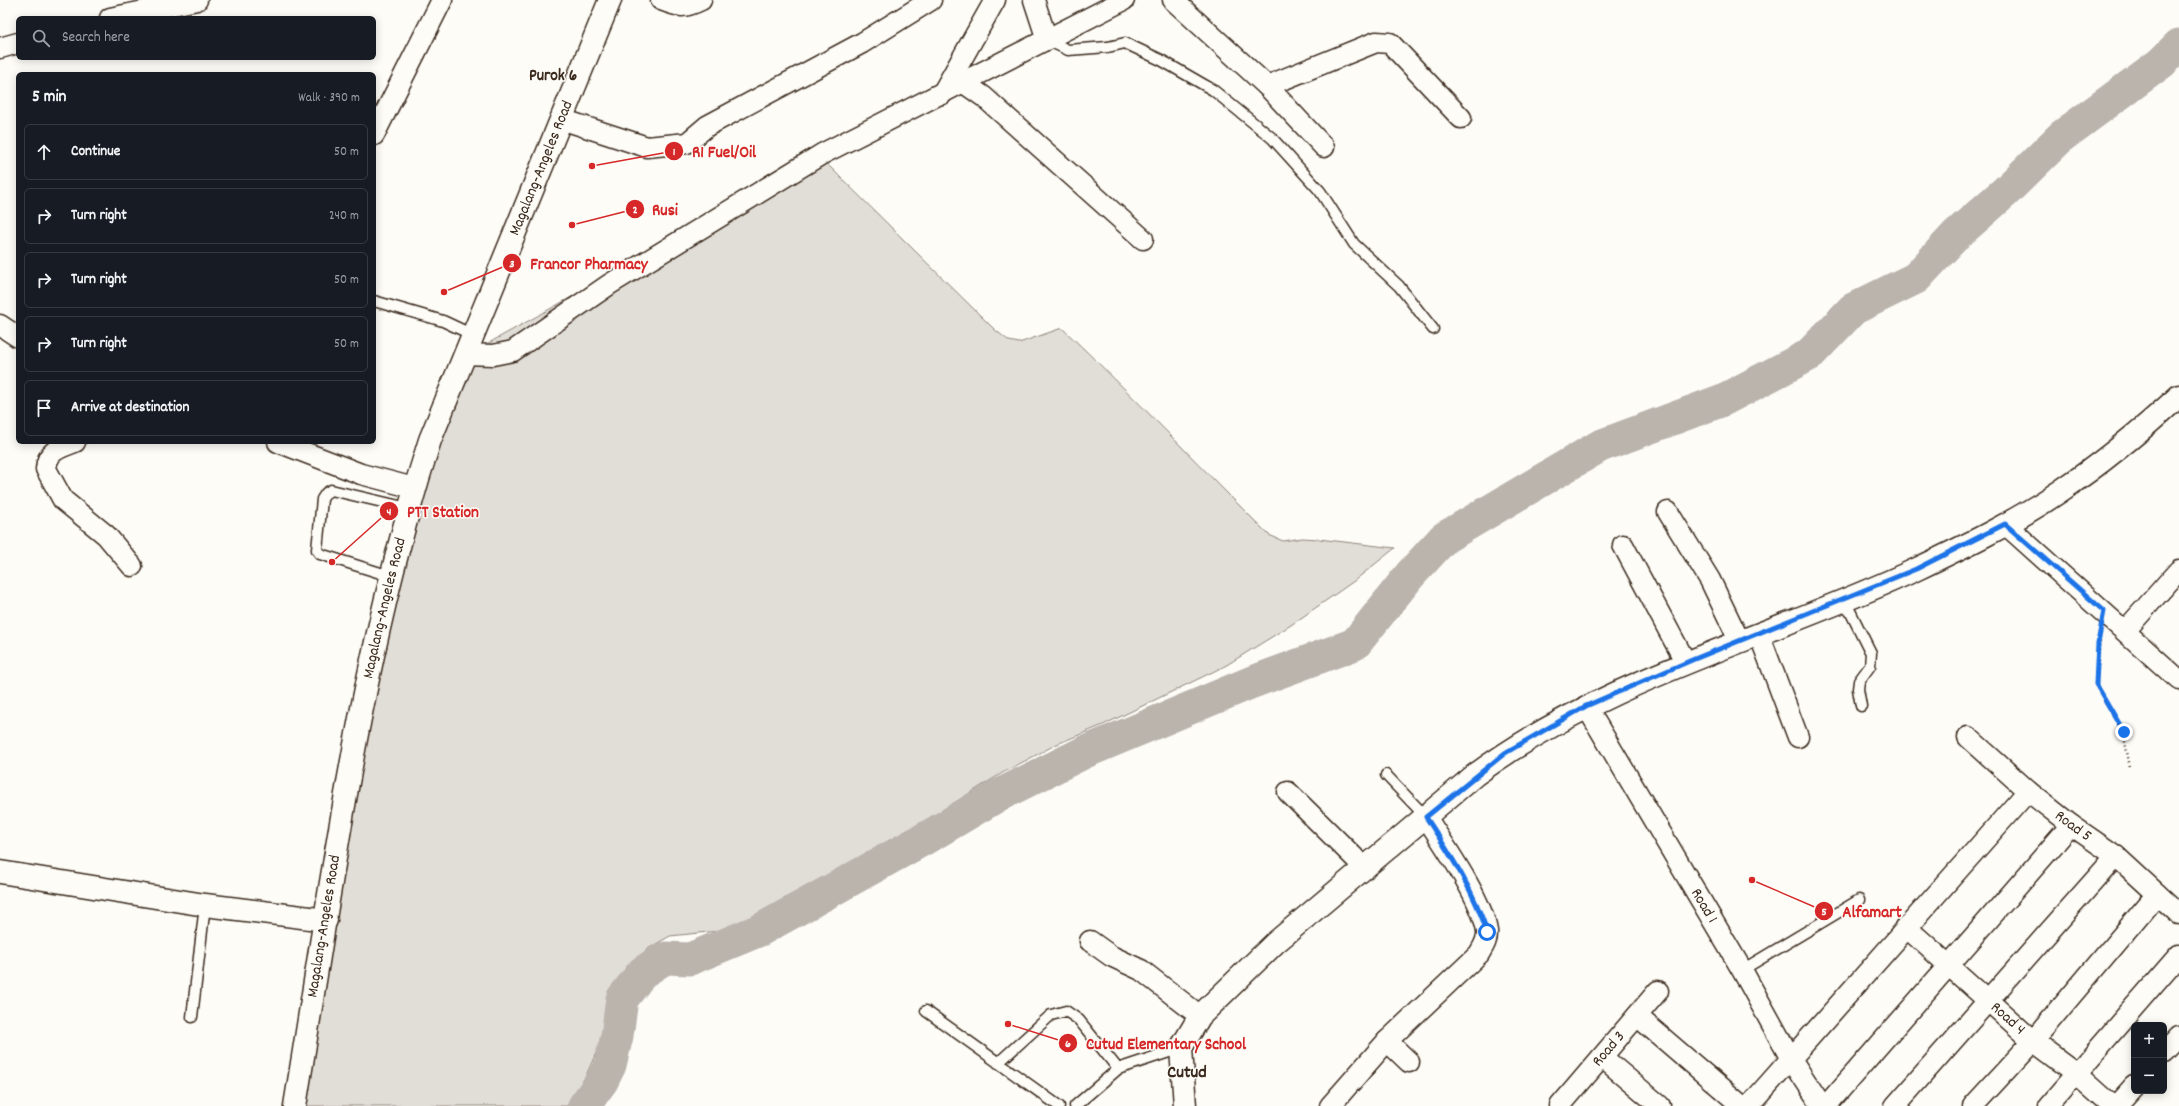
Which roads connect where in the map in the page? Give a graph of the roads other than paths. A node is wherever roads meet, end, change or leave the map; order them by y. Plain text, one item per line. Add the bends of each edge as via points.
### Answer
1 (197, 0) edge
2 (442, 0) edge
3 (610, 0) edge
4 (661, 0) edge
5 (701, 0) edge
6 (932, 0) edge
7 (995, 0) edge
8 (1034, 0) edge
9 (1124, 0) edge
10 (1172, 0) edge
11 (120, 16) edge
12 (1047, 40) junction
13 (16, 44) edge
14 (0, 48) edge
15 (964, 83) junction
16 (1266, 86) junction
17 (942, 94) junction
18 (1461, 118) dead end
19 (561, 119) junction
20 (376, 131) edge
21 (1324, 147) dead end
22 (1143, 239) dead end
23 (376, 302) edge
24 (0, 325) edge
25 (1433, 330) dead end
26 (16, 336) edge
27 (469, 344) junction
28 (2179, 396) edge
29 (70, 444) edge
30 (283, 444) edge
31 (411, 498) junction
32 (1668, 512) dead end
33 (2005, 524) junction
34 (1623, 545) dead end
35 (132, 566) dead end
36 (2179, 570) edge
37 (390, 576) junction
38 (1844, 599) junction
39 (2125, 631) junction
40 (1750, 638) junction
41 (1686, 662) junction
42 (2179, 680) edge
43 (1586, 706) junction
44 (1861, 706) dead end
45 (1798, 737) dead end
46 (1968, 737) dead end
47 (1386, 775) dead end
48 (2028, 790) junction
49 (1288, 792) dead end
50 (1426, 817) junction
51 (2071, 825) junction
52 (2116, 856) junction
53 (1364, 868) junction
54 (0, 872) edge
55 (2157, 894) junction
56 (1859, 900) dead end
57 (205, 905) junction
58 (2179, 914) edge
59 (326, 920) junction
60 (1906, 926) junction
61 (1090, 941) dead end
62 (2179, 955) edge
63 (1949, 965) junction
64 (1742, 970) junction
65 (1658, 991) dead end
66 (1988, 1000) junction
67 (926, 1011) dead end
68 (1200, 1016) junction
69 (1636, 1016) junction
70 (192, 1018) dead end
71 (2179, 1037) edge
72 (1387, 1041) junction
73 (2032, 1041) junction
74 (1181, 1048) junction
75 (2167, 1050) edge
76 (1602, 1057) junction
77 (1791, 1059) junction
78 (1409, 1062) dead end
79 (998, 1064) junction
80 (1118, 1069) junction
81 (2076, 1073) junction
82 (2131, 1089) edge
83 (1567, 1104) edge
84 (295, 1106) edge
85 (1059, 1106) edge
86 (1075, 1106) edge
87 (1184, 1106) edge
88 (1330, 1106) edge
89 (1660, 1106) edge
90 (1742, 1106) edge
91 (1749, 1106) edge
92 (1822, 1106) edge
93 (1826, 1106) edge
94 (1895, 1106) edge
95 (1973, 1106) edge
96 (2048, 1106) edge
97 (2115, 1106) edge

1 - 11 street
2 - 20 street
3 - 19 street, Magalang-Angeles Road
4 - 5 street via 679,7 687,7
6 - 19 street via 862,43 707,126 687,143 647,147
7 - 17 street
8 - 12 street
9 - 12 street
10 - 16 street
12 - 15 street
12 - 25 lane via 1068,50 1125,43 1213,90 1272,138 1320,191 1354,244 1399,286
13 - 14 street
15 - 17 street
15 - 22 street via 984,97
16 - 18 street via 1376,42 1390,43
16 - 21 street
17 - 27 street via 822,154 610,284 513,351 493,355
19 - 27 street, Magalang-Angeles Road
23 - 27 lane via 443,321
24 - 26 street
27 - 31 street, Magalang-Angeles Road via 430,440
28 - 33 street via 2139,433 2099,464
29 - 35 street via 49,455 46,470 63,500 106,535
30 - 31 street via 361,474
31 - 37 street, Magalang-Angeles Road
31 - 37 lane via 331,490 322,499 317,550 320,554
32 - 40 street
33 - 38 street via 1916,569
33 - 39 street
34 - 41 street
36 - 39 street
37 - 59 street, Magalang-Angeles Road via 351,758
38 - 40 street
38 - 44 lane via 1871,653 1870,666 1858,680
39 - 42 street
40 - 41 street
40 - 45 street
41 - 43 street
43 - 50 street via 1505,753
43 - 64 street, Road 1
46 - 48 street, Road 5
47 - 50 lane
48 - 51 street, Road 5
48 - 60 street
49 - 53 street
50 - 53 street
50 - 72 street via 1476,902 1487,932 1487,941 1479,954
51 - 52 street, Road 5
51 - 63 street
52 - 55 street, Road 5
52 - 66 street
53 - 68 street via 1275,943
54 - 57 street
55 - 58 street, Road 5
55 - 73 street
56 - 64 lane
57 - 59 street
57 - 70 lane
59 - 84 street, Magalang-Angeles Road
60 - 63 street, Road 4
60 - 77 street
61 - 68 street via 1112,956 1141,970
62 - 81 street
63 - 66 street, Road 4
63 - 93 street
64 - 77 street, Road 1
65 - 69 street, Road 3
66 - 73 street, Road 4
66 - 94 street
67 - 79 lane
68 - 74 street
69 - 76 street, Road 3
69 - 90 street
71 - 75 street
72 - 78 street
72 - 88 street
73 - 81 street, Road 4
73 - 95 street
74 - 80 lane
74 - 87 street
76 - 83 street, Road 3
76 - 89 street
77 - 91 street
77 - 92 street, Road 1
79 - 80 lane via 1051,1015 1066,1011 1079,1020
79 - 85 lane
80 - 86 lane
81 - 96 street
81 - 97 street, Road 4
82 - 97 street

